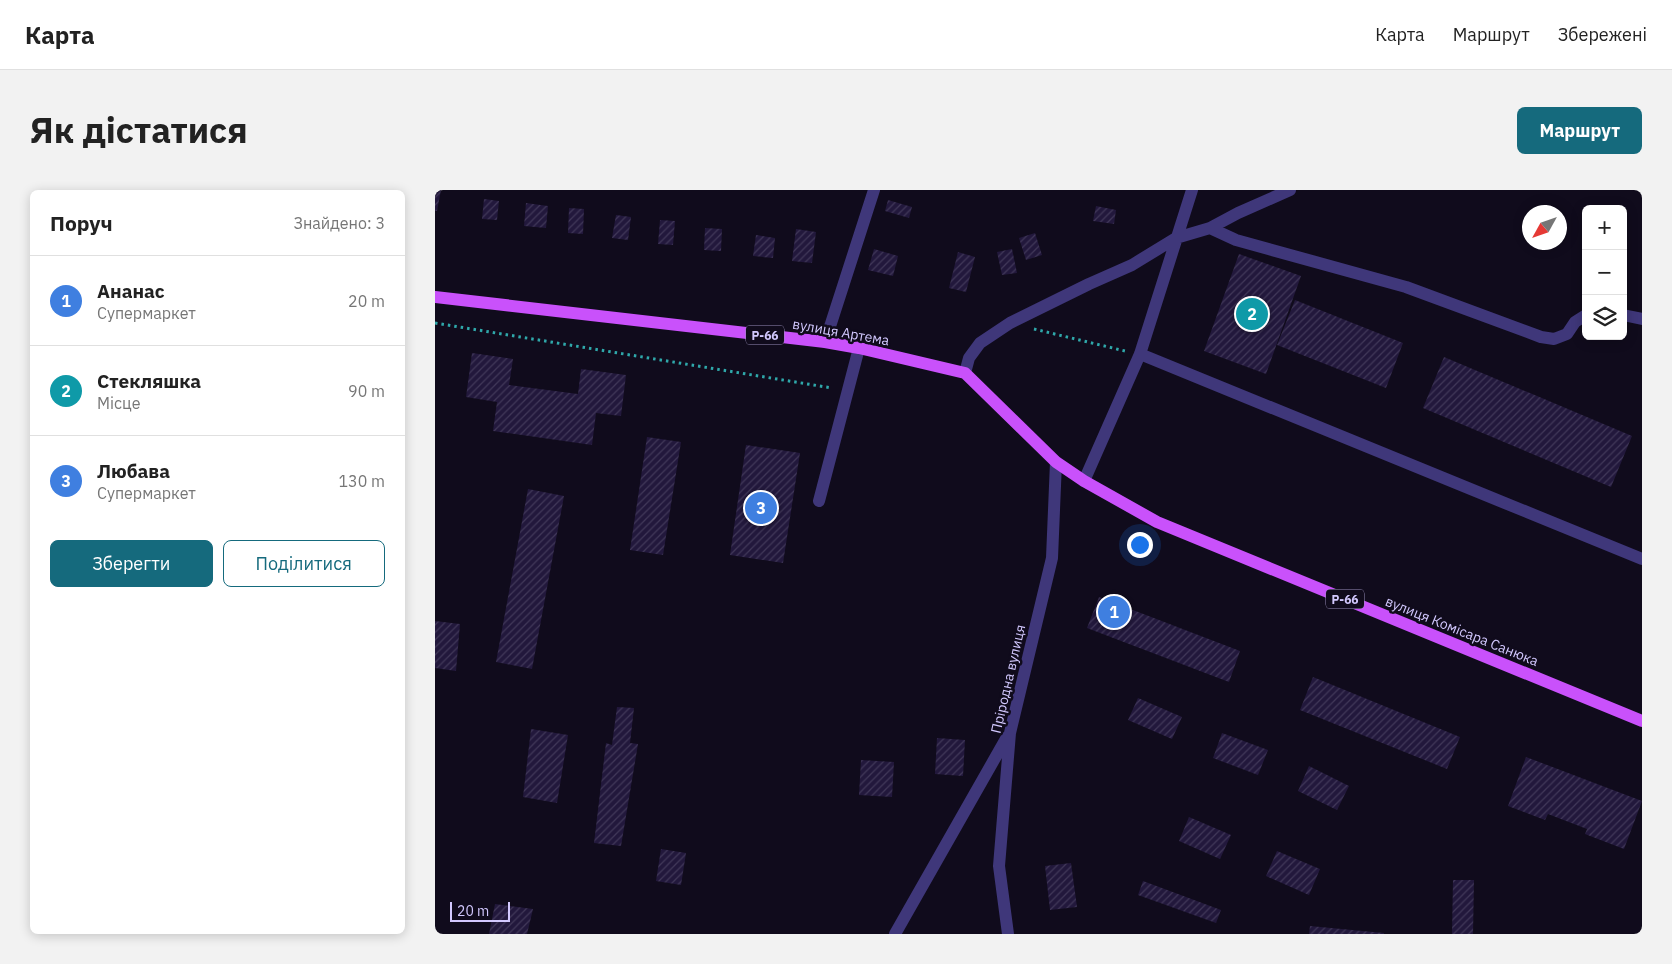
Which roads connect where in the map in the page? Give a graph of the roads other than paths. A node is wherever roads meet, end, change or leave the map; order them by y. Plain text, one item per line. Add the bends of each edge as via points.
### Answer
1 (873, 190) edge
2 (1192, 190) edge
3 (1290, 190) edge
4 (1210, 228) junction
5 (1176, 238) junction
6 (435, 297) edge
7 (1627, 316) edge
8 (1582, 318) edge
9 (1642, 320) edge
10 (825, 342) junction
11 (859, 348) junction
12 (1140, 354) junction
13 (965, 373) junction
14 (1057, 462) junction
15 (1084, 481) junction
16 (819, 501) dead end
17 (1642, 559) edge
18 (1642, 721) edge
19 (1010, 733) junction
20 (895, 934) edge
21 (1008, 934) edge

1 - 10 street
2 - 5 street
3 - 4 street
4 - 5 street
4 - 8 street via 1236,240 1406,287 1541,336 1554,339 1567,334
5 - 12 street
5 - 13 street via 1132,265 1010,323 980,343 969,358
6 - 10 main road, вулиця Артема / Р-66
7 - 9 street
10 - 11 main road, вулиця Артема / Р-66
11 - 13 main road, вулиця Артема / Р-66
11 - 16 street
12 - 15 street
12 - 17 street
13 - 14 main road, Р-66
14 - 15 main road, вулиця Комісара Санюка / Р-66
14 - 19 street, Пріродна вулиця via 1052,558
15 - 18 main road, вулиця Комісара Санюка / Р-66 via 1157,522
19 - 20 street
19 - 21 street, Пріродна вулиця via 999,866

